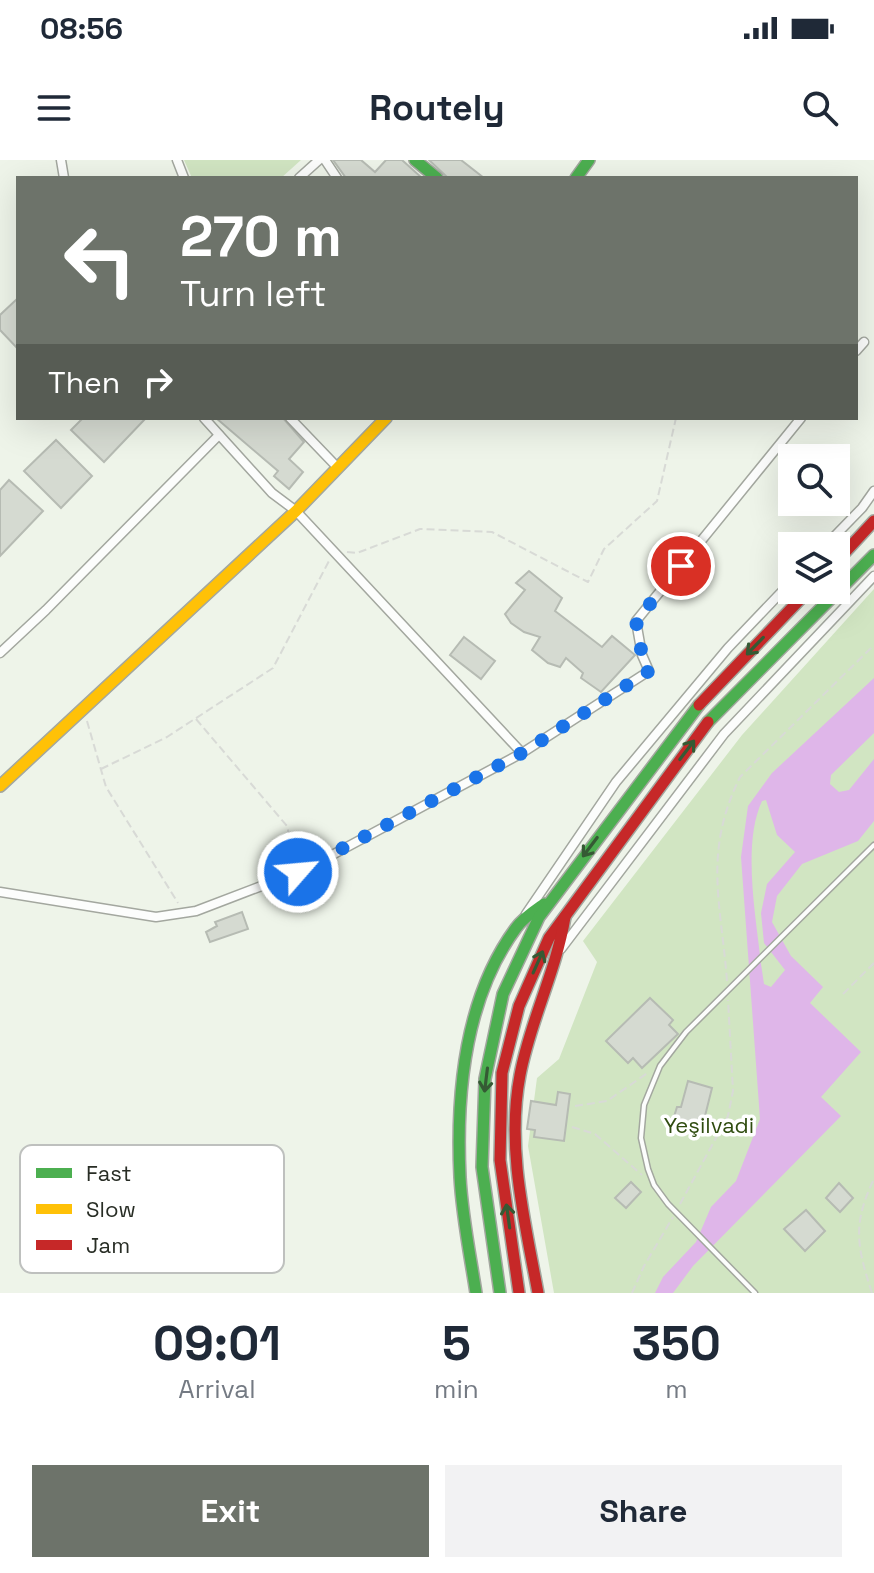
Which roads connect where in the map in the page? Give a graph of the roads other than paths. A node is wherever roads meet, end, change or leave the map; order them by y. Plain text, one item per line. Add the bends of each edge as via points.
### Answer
1 (319, 160) edge
2 (415, 160) edge
3 (301, 176) edge
4 (435, 176) edge
5 (864, 342) dead end
6 (858, 349) edge
7 (206, 420) edge
8 (292, 420) edge
9 (370, 420) edge
10 (384, 420) edge
11 (799, 420) edge
12 (377, 429) junction
13 (219, 435) junction
14 (338, 468) junction
15 (874, 491) edge
16 (296, 511) junction
17 (874, 521) edge
18 (839, 532) edge
19 (850, 547) edge
20 (874, 555) edge
21 (874, 576) edge
22 (778, 596) edge
23 (796, 604) edge
24 (0, 653) edge
25 (522, 753) junction
26 (0, 786) edge
27 (874, 845) edge
28 (0, 892) edge
29 (555, 894) junction
30 (565, 913) junction
31 (517, 926) junction
32 (561, 950) junction
33 (476, 1293) edge
34 (500, 1293) edge
35 (519, 1293) edge
36 (538, 1293) edge
37 (755, 1293) edge

1 - 3 street
2 - 4 main road
5 - 6 street
7 - 13 street
8 - 14 street
9 - 12 street
10 - 12 main road
11 - 25 street via 636,621 649,671
12 - 14 main road
13 - 16 street via 272,493
13 - 24 street
14 - 16 main road
15 - 18 street
16 - 25 street
16 - 26 main road
17 - 19 main road
30 -> 20 main road via 709,721
21 - 32 street via 724,734
22 - 31 street via 616,782
23 -> 29 main road via 693,711
25 - 28 street via 298,872 196,911 156,917
27 - 37 lane via 686,1032 647,1094 641,1138 654,1185
29 - 31 main road
29 -> 34 main road via 503,994 485,1079 482,1167
30 - 32 main road
35 -> 30 main road via 500,1160 502,1073 519,1006
31 - 33 main road via 480,1002 464,1064 459,1154
32 - 36 main road via 519,1076 514,1139

